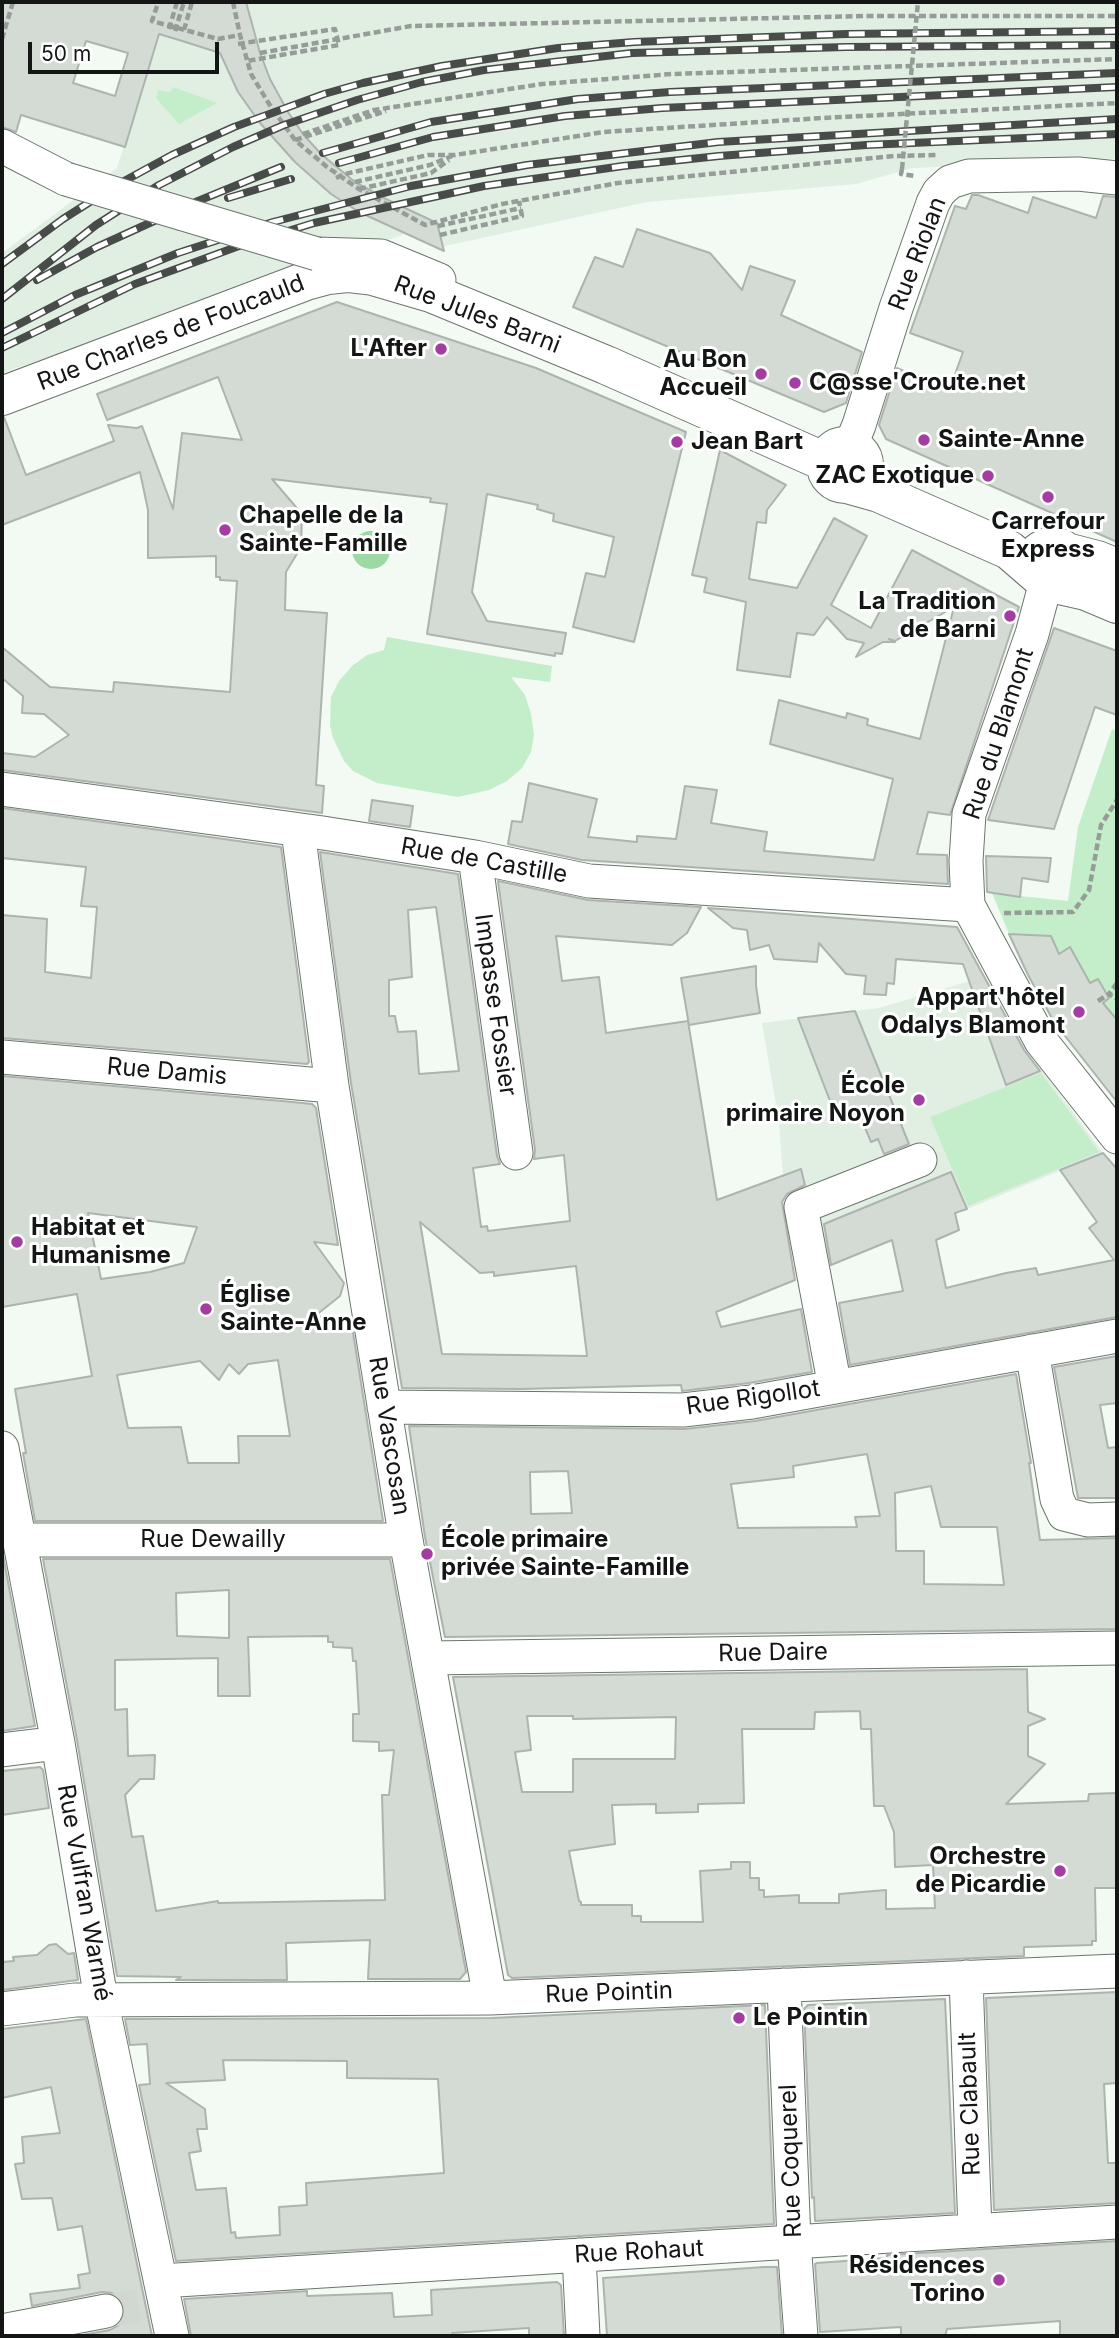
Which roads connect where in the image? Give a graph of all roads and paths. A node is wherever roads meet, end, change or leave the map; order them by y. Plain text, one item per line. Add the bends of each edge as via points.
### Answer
1 (13, 2) edge
2 (177, 2) edge
3 (184, 2) edge
4 (192, 2) edge
5 (233, 2) edge
6 (918, 2) edge
7 (157, 6) dead end
8 (1117, 16) edge
9 (4, 23) edge
10 (169, 29) dead end
11 (184, 30) junction
12 (176, 31) dead end
13 (240, 35) junction
14 (2, 39) edge
15 (337, 39) junction
16 (238, 44) dead end
17 (260, 53) dead end
18 (1117, 59) edge
19 (247, 61) junction
20 (1117, 103) edge
21 (393, 108) junction
22 (303, 134) dead end
23 (295, 140) junction
24 (2, 148) edge
25 (455, 155) junction
26 (950, 155) dead end
27 (901, 169) dead end
28 (336, 178) dead end
29 (1117, 178) edge
30 (355, 182) dead end
31 (359, 189) junction
32 (519, 201) junction
33 (521, 208) junction
34 (438, 226) dead end
35 (440, 235) dead end
36 (329, 264) junction
37 (2, 396) edge
38 (847, 461) junction
39 (1051, 566) junction
40 (1117, 568) edge
41 (1117, 591) edge
42 (1117, 604) edge
43 (2, 789) edge
44 (1117, 800) edge
45 (298, 831) junction
46 (475, 857) junction
47 (968, 905) junction
48 (1000, 913) dead end
49 (1117, 983) edge
50 (1109, 994) junction
51 (1117, 999) edge
52 (1098, 1001) dead end
53 (2, 1057) edge
54 (332, 1086) junction
55 (1117, 1137) edge
56 (516, 1153) dead end
57 (920, 1160) dead end
58 (1117, 1336) edge
59 (1031, 1351) junction
60 (835, 1387) junction
61 (384, 1407) junction
62 (2, 1448) edge
63 (1117, 1519) edge
64 (21, 1539) junction
65 (406, 1540) junction
66 (1117, 1648) edge
67 (429, 1658) junction
68 (58, 1743) junction
69 (2, 1750) edge
70 (1117, 1971) edge
71 (966, 1978) junction
72 (784, 1985) junction
73 (490, 1998) junction
74 (101, 1999) junction
75 (2, 2009) edge
76 (1117, 2222) edge
77 (975, 2231) junction
78 (794, 2242) junction
79 (579, 2255) junction
80 (158, 2296) junction
81 (106, 2311) tunnel mouth
82 (2, 2330) edge
83 (172, 2336) edge
84 (583, 2336) edge
85 (802, 2336) edge

1 - 9 path
2 - 10 path
3 - 12 path
4 - 11 path
5 - 13 path
6 - 27 path, bridge
7 - 11 path via 152,20
8 - 15 path via 866,16 411,26
9 - 14 path
11 - 13 path via 218,39
13 - 19 path
15 - 16 path via 335,29
15 - 17 path
15 - 19 path via 339,45
18 - 21 path via 672,74 542,85
19 - 23 path
20 - 25 path via 604,132
21 - 22 path
21 - 23 path
23 - 31 path
24 - 36 street, Rue Jules Barni, bridge via 66,179
25 - 28 path via 428,155
25 - 30 path
25 - 31 path via 431,173
26 - 32 path via 894,156 618,183
29 - 38 street, Rue Riolan via 969,176 950,181 939,192 895,308
31 - 32 path via 425,225
32 - 33 path
33 - 34 path
33 - 35 path via 522,216
36 - 37 main road, Rue Charles de Foucauld via 306,282
36 - 38 main road, Rue Jules Barni via 431,293 814,457
38 - 39 main road, Rue Jules Barni via 878,493
39 - 40 main road, Rue Jules Barni via 1097,560
39 - 41 street
39 - 42 main road, Rue Jules Barni via 1086,591
39 - 47 street, Rue du Blamont via 969,814
43 - 45 street, Rue de Castille
44 - 48 path via 1101,825 1089,890 1073,912
45 - 46 street, Rue de Castille
45 - 54 street, Rue Vascosan
46 - 47 street, Rue de Castille via 589,881
46 - 56 street, Impasse Fossier
47 - 55 street, Rue du Blamont via 1041,1041
49 - 50 path
50 - 51 path
50 - 52 path
53 - 54 street, Rue Damis
54 - 61 street, Rue Vascosan
57 - 60 street via 801,1207
58 - 59 street, Rue Rigollot
59 - 60 street, Rue Rigollot
59 - 63 street via 1060,1506 1065,1514 1088,1520
60 - 61 street, Rue Rigollot via 683,1409
61 - 65 street, Rue Vascosan
62 - 64 street, Rue Vulfran Warmé
64 - 65 street, Rue Dewailly
64 - 68 street, Rue Vulfran Warmé
65 - 67 street, Rue Vascosan
66 - 67 street, Rue Daire
67 - 73 street, Rue Vascosan
68 - 69 street
68 - 74 street, Rue Vulfran Warmé
70 - 71 street, Rue Pointin
71 - 72 street, Rue Pointin
71 - 77 street, Rue Clabault
72 - 73 street, Rue Pointin
72 - 78 street, Rue Coquerel
73 - 74 street, Rue Pointin
74 - 75 street, Rue Pointin
74 - 80 street, Rue Vulfran Warmé
76 - 77 street, Rue Rohaut
77 - 78 street, Rue Rohaut
78 - 79 street, Rue Rohaut
78 - 85 street, Rue Coquerel
79 - 80 street, Rue Rohaut
79 - 84 street
80 - 83 street, Rue Vulfran Warmé
81 - 82 street

